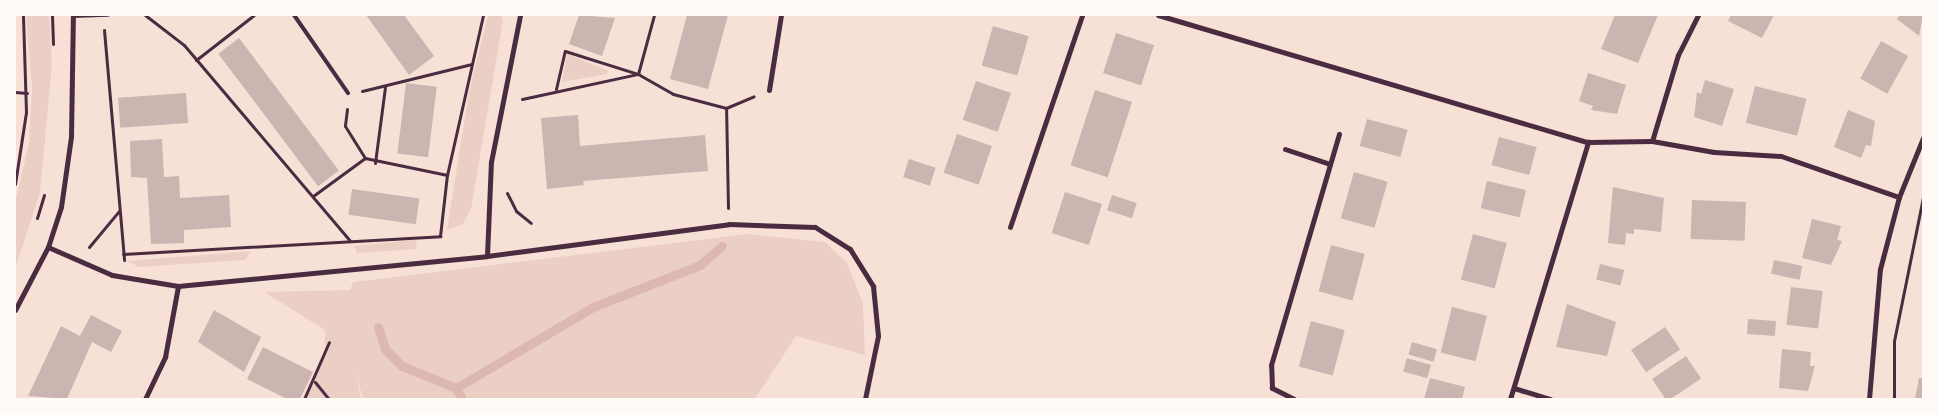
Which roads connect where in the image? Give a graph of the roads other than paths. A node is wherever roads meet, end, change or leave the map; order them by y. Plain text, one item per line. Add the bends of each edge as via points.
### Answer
1 (108, 15) edge
2 (294, 15) edge
3 (520, 15) edge
4 (780, 15) edge
5 (1082, 15) edge
6 (1158, 15) edge
7 (1698, 15) edge
8 (73, 16) edge
9 (103, 16) edge
10 (769, 90) road end
11 (348, 93) road end
12 (1339, 134) dead end
13 (1923, 138) edge
14 (1652, 141) junction
15 (1588, 142) junction
16 (1285, 148) dead end
17 (1330, 164) junction
18 (1898, 197) junction
19 (1010, 228) dead end
20 (48, 247) junction
21 (487, 256) junction
22 (178, 286) junction
23 (15, 310) edge
24 (1514, 388) junction
25 (145, 399) edge
26 (865, 399) edge
27 (1294, 399) edge
28 (1510, 399) edge
29 (1550, 399) edge
30 (1869, 399) edge

1 - 9 lane
2 - 11 lane
3 - 21 street via 491,162
4 - 10 street
5 - 19 street
6 - 15 street
7 - 14 street via 1678,55
8 - 9 lane
8 - 20 street via 71,137 61,207
12 - 17 street
13 - 18 street
14 - 15 street
14 - 18 street via 1714,152 1781,156
15 - 24 street
16 - 17 street
17 - 27 street via 1271,364 1272,388
18 - 30 street via 1880,269
20 - 22 street via 126,278
20 - 23 street
21 - 22 street
21 - 26 street via 729,224 815,227 834,236 862,265 878,311
22 - 25 street via 166,357
24 - 28 street
24 - 29 street

